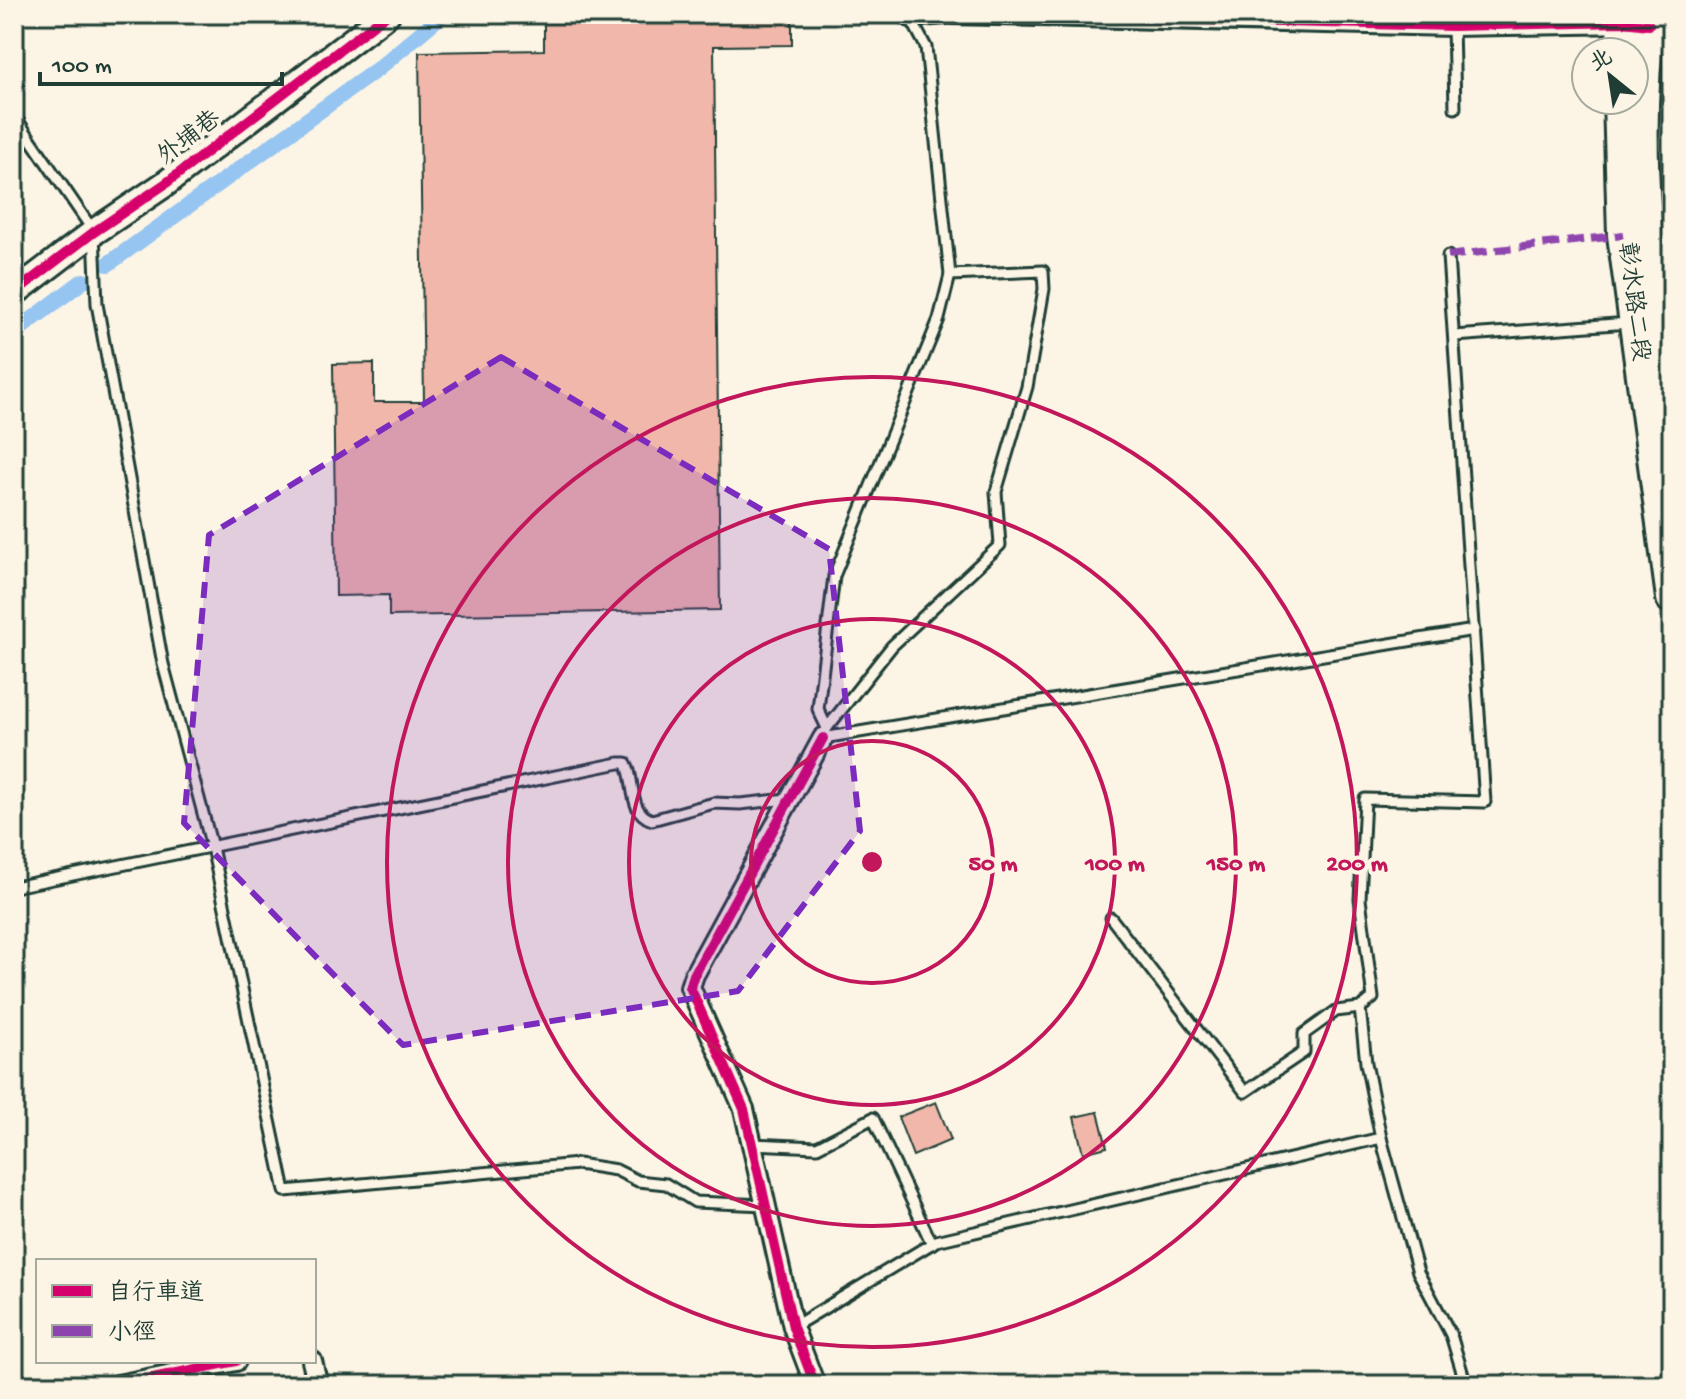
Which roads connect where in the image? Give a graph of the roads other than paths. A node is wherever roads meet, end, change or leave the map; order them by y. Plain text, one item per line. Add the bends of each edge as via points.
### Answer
1 (387, 14) edge
2 (946, 14) edge
3 (953, 14) edge
4 (910, 17) joint
5 (1644, 21) edge
6 (1453, 26) junction
7 (1455, 108) dead end
8 (14, 115) edge
9 (1619, 116) edge
10 (94, 232) junction
11 (1448, 256) dead end
12 (950, 275) junction
13 (14, 293) edge
14 (1645, 322) junction
15 (1455, 336) junction
16 (1672, 427) edge
17 (1672, 598) edge
18 (1474, 630) junction
19 (825, 733) junction
20 (788, 799) junction
21 (212, 847) junction
22 (14, 887) edge
23 (1111, 918) dead end
24 (1360, 1008) junction
25 (1381, 1138) junction
26 (751, 1144) junction
27 (765, 1205) junction
28 (932, 1244) junction
29 (793, 1327) junction
30 (226, 1363) edge
31 (312, 1363) edge
32 (118, 1385) edge
33 (318, 1385) edge
34 (815, 1385) edge
35 (1466, 1385) edge

1 - 10 street, 外埔巷
2 - 4 street
3 - 6 street
4 - 12 lane via 926,47
5 - 6 street
5 - 14 main road, 彰水路二段
6 - 7 lane
8 - 10 lane
9 - 14 main road, 彰水路二段 via 1623,235
10 - 13 street, 外埔巷
10 - 21 lane via 97,304 160,649
11 - 15 lane
12 - 19 lane via 939,319 834,576 818,709
12 - 19 lane via 1043,271 1027,387 996,492 1000,545 892,646
14 - 15 lane
14 - 16 main road, 彰水路二段
14 - 17 main road, 彰水路二段
15 - 18 lane
18 - 19 lane
18 - 24 lane via 1485,802 1365,799 1360,899 1373,998
19 - 20 street
20 - 21 lane via 714,803 652,820 639,809 629,767 619,763
20 - 26 street via 690,987 744,1109
21 - 22 lane
21 - 27 lane via 285,1191 578,1164 666,1184 695,1202
23 - 24 lane via 1245,1092 1304,1052 1304,1034 1336,1011
24 - 25 lane
25 - 28 lane
25 - 35 lane via 1418,1272 1451,1335
26 - 27 street
26 - 28 lane via 817,1147 873,1118
27 - 29 street
28 - 29 lane
29 - 34 street
30 - 32 street
31 - 33 street

